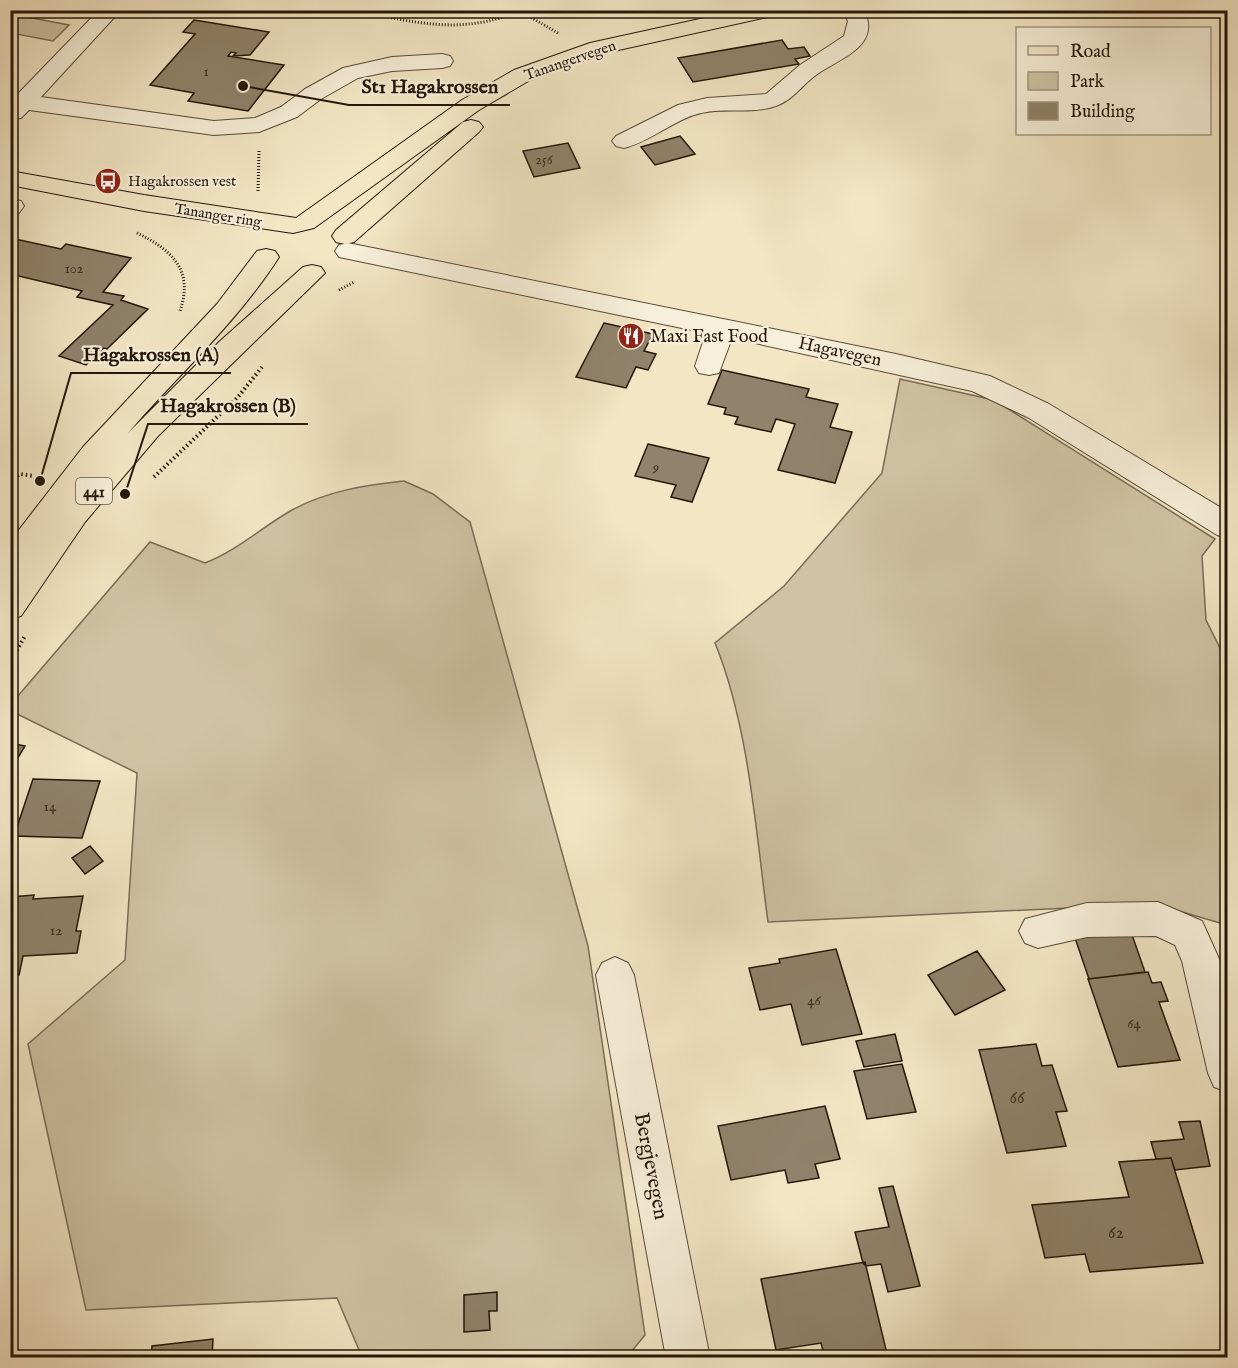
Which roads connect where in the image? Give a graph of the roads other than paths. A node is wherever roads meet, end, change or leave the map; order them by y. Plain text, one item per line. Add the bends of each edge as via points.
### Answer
1 (111, 10) edge
2 (772, 10) edge
3 (853, 10) edge
4 (735, 20) junction
5 (442, 62) dead end
6 (18, 109) edge
7 (624, 141) dead end
8 (10, 178) edge
9 (144, 203) junction
10 (299, 224) junction
11 (346, 244) junction
12 (265, 253) junction
13 (312, 273) junction
14 (722, 327) junction
15 (709, 366) dead end
16 (1227, 527) edge
17 (10, 567) edge
18 (10, 607) edge
19 (1038, 931) dead end
20 (615, 975) dead end
21 (1227, 1073) edge
22 (688, 1358) edge

1 - 6 street
2 - 4 main road, Tanangervegen / 441
3 - 7 street via 859,30 851,43 809,69 776,97 764,102 719,102 686,110
4 - 10 main road, Tanangervegen / 441 via 649,34 540,67 481,96
4 - 11 main road, Tanangervegen / 441 via 595,64 503,105 464,132
5 - 6 street via 392,64 351,74 259,125 214,128
8 - 9 main road, Tananger ring
9 - 10 main road, Tananger ring
9 - 12 main road, Tananger ring via 250,240
10 - 11 main road via 321,223 335,228
10 - 12 main road, 441 via 274,234
11 - 13 main road, 441 via 338,262
11 - 14 street, Hagavegen via 389,259
12 - 13 main road, 441 via 271,265 282,271
12 - 17 main road, 441 via 250,284 81,468
13 - 18 main road, 441 via 189,384 103,478
14 - 15 street
14 - 16 street, Hagavegen via 980,383 1039,411
19 - 21 street via 1087,920 1158,919 1189,933 1201,961
20 - 22 street, Bergjevegen

